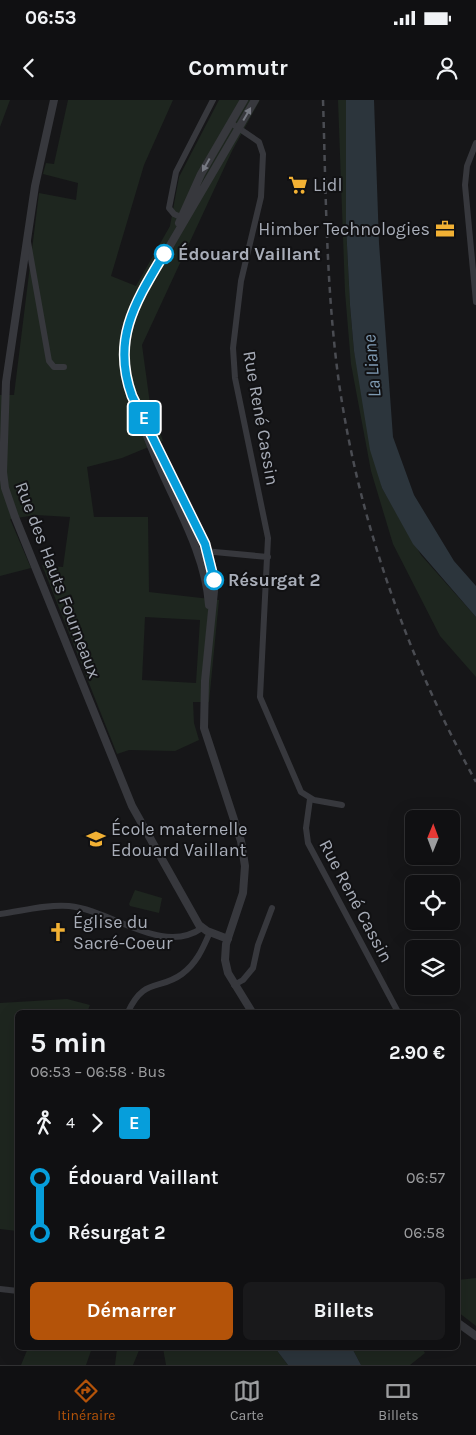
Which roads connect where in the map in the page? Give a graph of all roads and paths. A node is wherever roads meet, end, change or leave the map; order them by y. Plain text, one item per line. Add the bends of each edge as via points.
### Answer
1 (54, 100) edge
2 (213, 100) edge
3 (244, 100) edge
4 (255, 100) edge
5 (231, 123) junction
6 (238, 129) junction
7 (476, 143) edge
8 (183, 219) junction
9 (26, 236) junction
10 (476, 302) edge
11 (64, 367) dead end
12 (138, 408) junction
13 (197, 551) junction
14 (208, 552) junction
15 (268, 557) junction
16 (210, 623) junction
17 (310, 799) junction
18 (342, 805) dead end
19 (272, 908) dead end
20 (0, 914) edge
21 (206, 930) junction
22 (228, 939) junction
23 (234, 985) junction
24 (129, 1010) edge
25 (251, 1010) edge
26 (397, 1010) edge
27 (0, 1289) edge
28 (15, 1291) edge
29 (460, 1324) edge
30 (476, 1336) edge

1 - 9 street, Rue des Hauts Fourneaux
2 - 8 street via 173,179 169,208
3 - 5 street
6 -> 4 street
5 - 6 street, Rue René Cassin
5 -> 8 street via 201,174
6 - 8 street
6 - 15 street, Rue René Cassin via 259,142 263,154 261,192 241,281 232,348 235,378 268,533
7 - 10 street via 468,161 465,185
8 - 12 street via 137,302 125,334 125,371
9 - 11 street via 49,361 54,367
9 - 21 street, Rue des Hauts Fourneaux via 6,382 2,465 5,488 129,800 169,873
12 - 13 street via 155,461
12 - 14 street
13 - 14 street
13 - 16 street via 206,580
14 - 15 street
14 - 16 street via 214,586
15 - 17 street, Rue René Cassin via 260,701 299,789
16 - 22 street via 204,728 245,861 243,894
17 - 18 street
17 - 26 street, Rue René Cassin via 306,828 308,843
19 - 23 street via 253,968
20 - 21 street via 69,906 165,937 181,937
21 - 22 street
21 - 24 street via 198,957 187,969 181,975 143,990
22 - 23 street via 225,965
23 - 25 street
27 - 28 street
29 - 30 street

